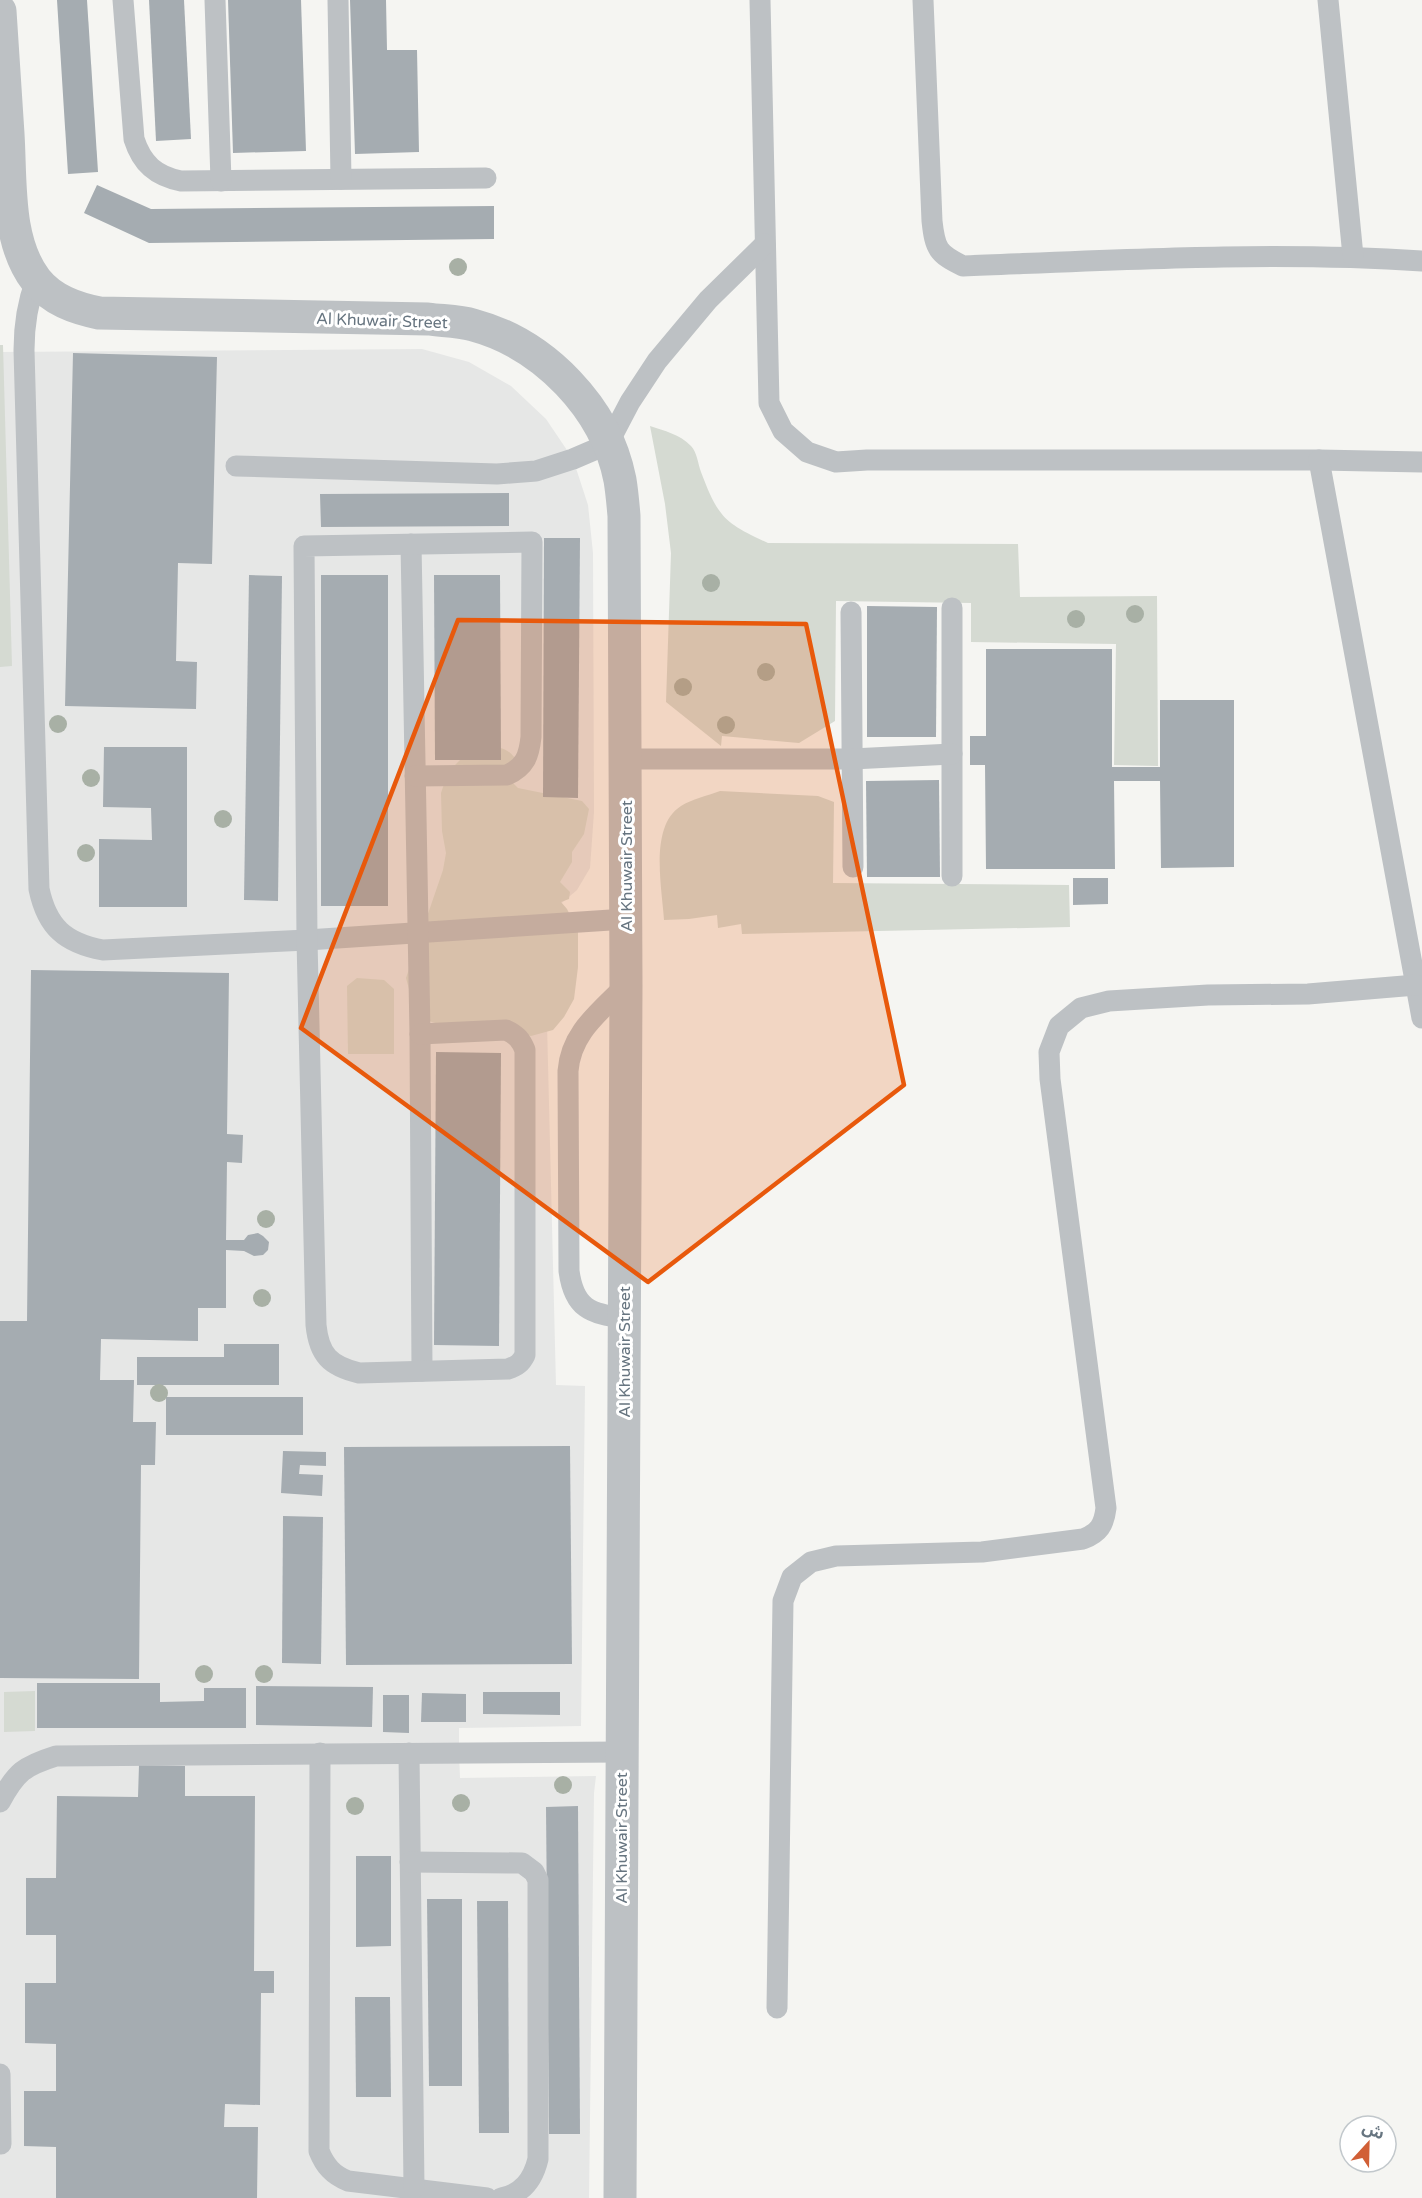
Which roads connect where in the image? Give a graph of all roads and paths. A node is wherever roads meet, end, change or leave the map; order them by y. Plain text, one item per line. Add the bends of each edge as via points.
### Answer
1 (123, 0) edge
2 (214, 0) edge
3 (338, 0) edge
4 (760, 0) edge
5 (923, 0) edge
6 (1328, 0) edge
7 (0, 11) edge
8 (486, 178) dead end
9 (341, 179) junction
10 (221, 181) junction
11 (7, 218) edge
12 (765, 244) junction
13 (1353, 256) junction
14 (1422, 261) edge
15 (36, 280) junction
16 (608, 444) junction
17 (1319, 460) junction
18 (1422, 462) edge
19 (236, 466) dead end
20 (411, 544) junction
21 (952, 608) dead end
22 (851, 612) dead end
23 (952, 754) junction
24 (626, 759) junction
25 (852, 759) junction
26 (415, 776) junction
27 (854, 867) dead end
28 (952, 876) dead end
29 (626, 919) junction
30 (418, 932) junction
31 (307, 940) junction
32 (626, 985) junction
33 (1416, 985) junction
34 (1422, 1018) edge
35 (420, 1034) junction
36 (624, 1318) junction
37 (422, 1371) junction
38 (622, 1752) junction
39 (320, 1753) junction
40 (409, 1753) junction
41 (0, 1802) edge
42 (410, 1862) junction
43 (777, 2008) dead end
44 (0, 2074) edge
45 (1, 2144) edge
46 (414, 2188) junction
47 (487, 2198) edge
48 (501, 2198) edge
49 (620, 2198) edge

1 - 10 lane via 138,152 155,172 167,178
2 - 10 lane
3 - 9 lane
4 - 12 lane
5 - 13 lane via 934,241 945,257 963,266
6 - 13 lane
7 - 11 street, Al Khuwair Street
8 - 9 lane
9 - 10 lane
11 - 15 street, Al Khuwair Street
12 - 16 lane via 669,345 630,402
12 - 17 lane via 769,403 783,431 807,452 836,462
13 - 14 lane
15 - 16 street, Al Khuwair Street via 54,297 75,308 99,313 428,319 473,325 517,343 555,369 586,403
15 - 31 lane via 26,315 24,351 39,889 43,907 66,937 103,950
16 - 19 lane via 536,471 515,474
16 - 24 street, Al Khuwair Street via 620,479 624,516
17 - 18 lane
17 - 33 lane
20 - 26 lane
20 - 26 lane via 532,542 528,756 516,771 507,774
20 - 31 lane via 304,546
21 - 23 lane
22 - 25 lane
23 - 25 lane
23 - 28 lane
24 - 25 lane
24 - 29 street, Al Khuwair Street
25 - 27 lane
26 - 30 lane
29 - 30 lane
29 - 32 street, Al Khuwair Street
30 - 31 lane
30 - 35 lane
31 - 37 lane via 318,1343 327,1358 342,1369 359,1373
32 - 36 street, Al Khuwair Street
32 - 36 lane via 585,1026 572,1047 568,1071 571,1286 588,1309
33 - 34 lane
33 - 43 lane via 1308,994 1109,1001 1081,1008 1059,1026 1049,1052 1050,1079 1106,1508 1104,1521 1096,1534 1083,1539 982,1552 836,1556 811,1562 792,1578 783,1601
35 - 37 lane
35 - 37 lane via 506,1030 521,1041 525,1050 525,1355 522,1362 508,1369
36 - 38 street, Al Khuwair Street
38 - 40 lane
38 - 49 street, Al Khuwair Street
39 - 40 lane
39 - 41 lane via 56,1756 32,1763 11,1780
39 - 46 lane via 319,2151 332,2173 348,2181
40 - 42 lane
42 - 46 lane
42 - 48 lane via 522,1863 538,1880 538,2159 528,2183 520,2191
44 - 45 lane
46 - 47 lane

